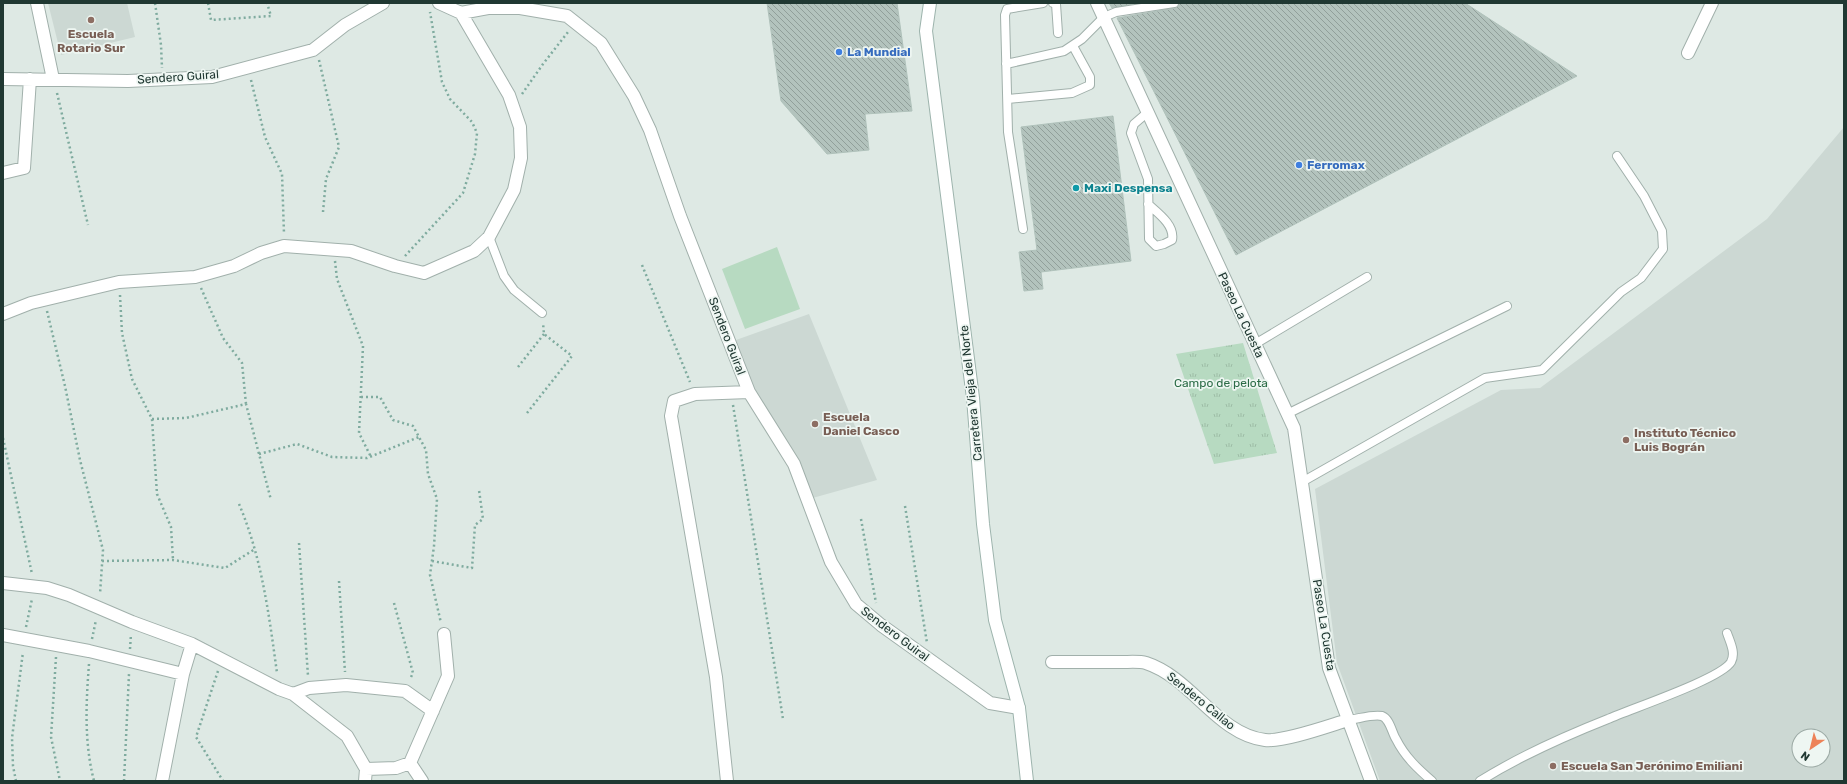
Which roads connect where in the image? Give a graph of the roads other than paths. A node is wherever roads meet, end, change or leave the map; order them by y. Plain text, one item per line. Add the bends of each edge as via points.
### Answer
1 (37, 3) edge
2 (383, 3) edge
3 (930, 3) edge
4 (1043, 3) edge
5 (1053, 3) edge
6 (1097, 3) edge
7 (1174, 3) edge
8 (1712, 3) edge
9 (435, 7) edge
10 (460, 13) junction
11 (1104, 17) junction
12 (1058, 33) dead end
13 (1074, 46) junction
14 (1688, 53) dead end
15 (1006, 64) junction
16 (3, 79) edge
17 (30, 79) junction
18 (53, 79) junction
19 (1008, 99) junction
20 (1148, 112) junction
21 (1617, 156) dead end
22 (3, 173) edge
23 (1148, 204) junction
24 (1023, 230) dead end
25 (489, 236) junction
26 (1367, 277) dead end
27 (1507, 306) dead end
28 (542, 313) road end
29 (3, 314) edge
30 (1254, 344) junction
31 (749, 392) junction
32 (1287, 414) junction
33 (1302, 482) junction
34 (3, 583) edge
35 (1727, 633) dead end
36 (444, 634) road end
37 (3, 635) edge
38 (192, 644) junction
39 (1052, 662) dead end
40 (183, 674) junction
41 (293, 694) junction
42 (1019, 708) junction
43 (433, 711) junction
44 (1348, 720) junction
45 (410, 763) junction
46 (366, 769) junction
47 (162, 781) edge
48 (365, 781) edge
49 (422, 781) edge
50 (727, 781) edge
51 (1027, 781) edge
52 (1371, 781) edge
53 (1432, 781) edge
54 (1480, 781) edge

1 - 18 street
2 - 18 street, Sendero Guiral via 345,25 313,50 248,68 212,76 128,81
3 - 42 street, Carretera Vieja del Norte via 926,31 973,398 982,524 995,620
4 - 15 lane via 1007,10
5 - 12 lane via 1057,9
6 - 11 street, Paseo La Cuesta
7 - 11 lane via 1116,12
8 - 14 street
9 - 10 street
10 - 25 street via 509,95 520,127 521,158 514,190
10 - 31 street, Sendero Guiral via 488,8 520,8 567,16 601,43 637,101 650,130 682,222
11 - 13 lane
11 - 20 street, Paseo La Cuesta
13 - 15 lane via 1064,51
13 - 19 lane via 1090,77 1090,85 1072,93
15 - 19 lane
16 - 17 street, Sendero Guiral
17 - 18 street, Sendero Guiral
17 - 22 street via 24,168
19 - 24 lane via 1008,132
20 - 23 lane via 1134,124 1131,133 1148,179
20 - 30 street, Paseo La Cuesta
21 - 33 lane via 1644,196 1662,230 1663,249 1641,278 1621,292 1542,370 1485,378
23 - 23 lane via 1149,239 1156,246 1172,240 1173,234 1167,223
25 - 28 lane via 504,276 514,290
25 - 29 street via 474,251 424,273 350,251 284,246 261,253 234,266 194,277 119,282 44,299
26 - 30 lane
27 - 32 lane
30 - 32 street, Paseo La Cuesta
31 - 42 street, Sendero Guiral via 794,464 831,562 856,604 881,625 990,703
31 - 50 street via 695,394 674,401 671,416 716,677
32 - 33 street, Paseo La Cuesta via 1294,428
33 - 44 street, Paseo La Cuesta via 1329,668
34 - 38 street via 47,588
35 - 54 lane via 1733,652 1731,661 1724,670 1607,719
36 - 43 street via 448,676
37 - 40 street via 89,651
38 - 40 street
38 - 41 street
39 - 44 street, Sendero Callao via 1145,663 1170,675 1190,689 1225,722 1241,733 1266,740 1292,737
40 - 47 street
41 - 43 street via 309,688 346,685 405,691
41 - 46 street via 347,736
42 - 51 street, Carretera Vieja del Norte
43 - 45 street
44 - 52 street, Paseo La Cuesta
44 - 53 lane via 1383,716 1413,765
45 - 46 street via 396,768
45 - 49 street
46 - 48 street

